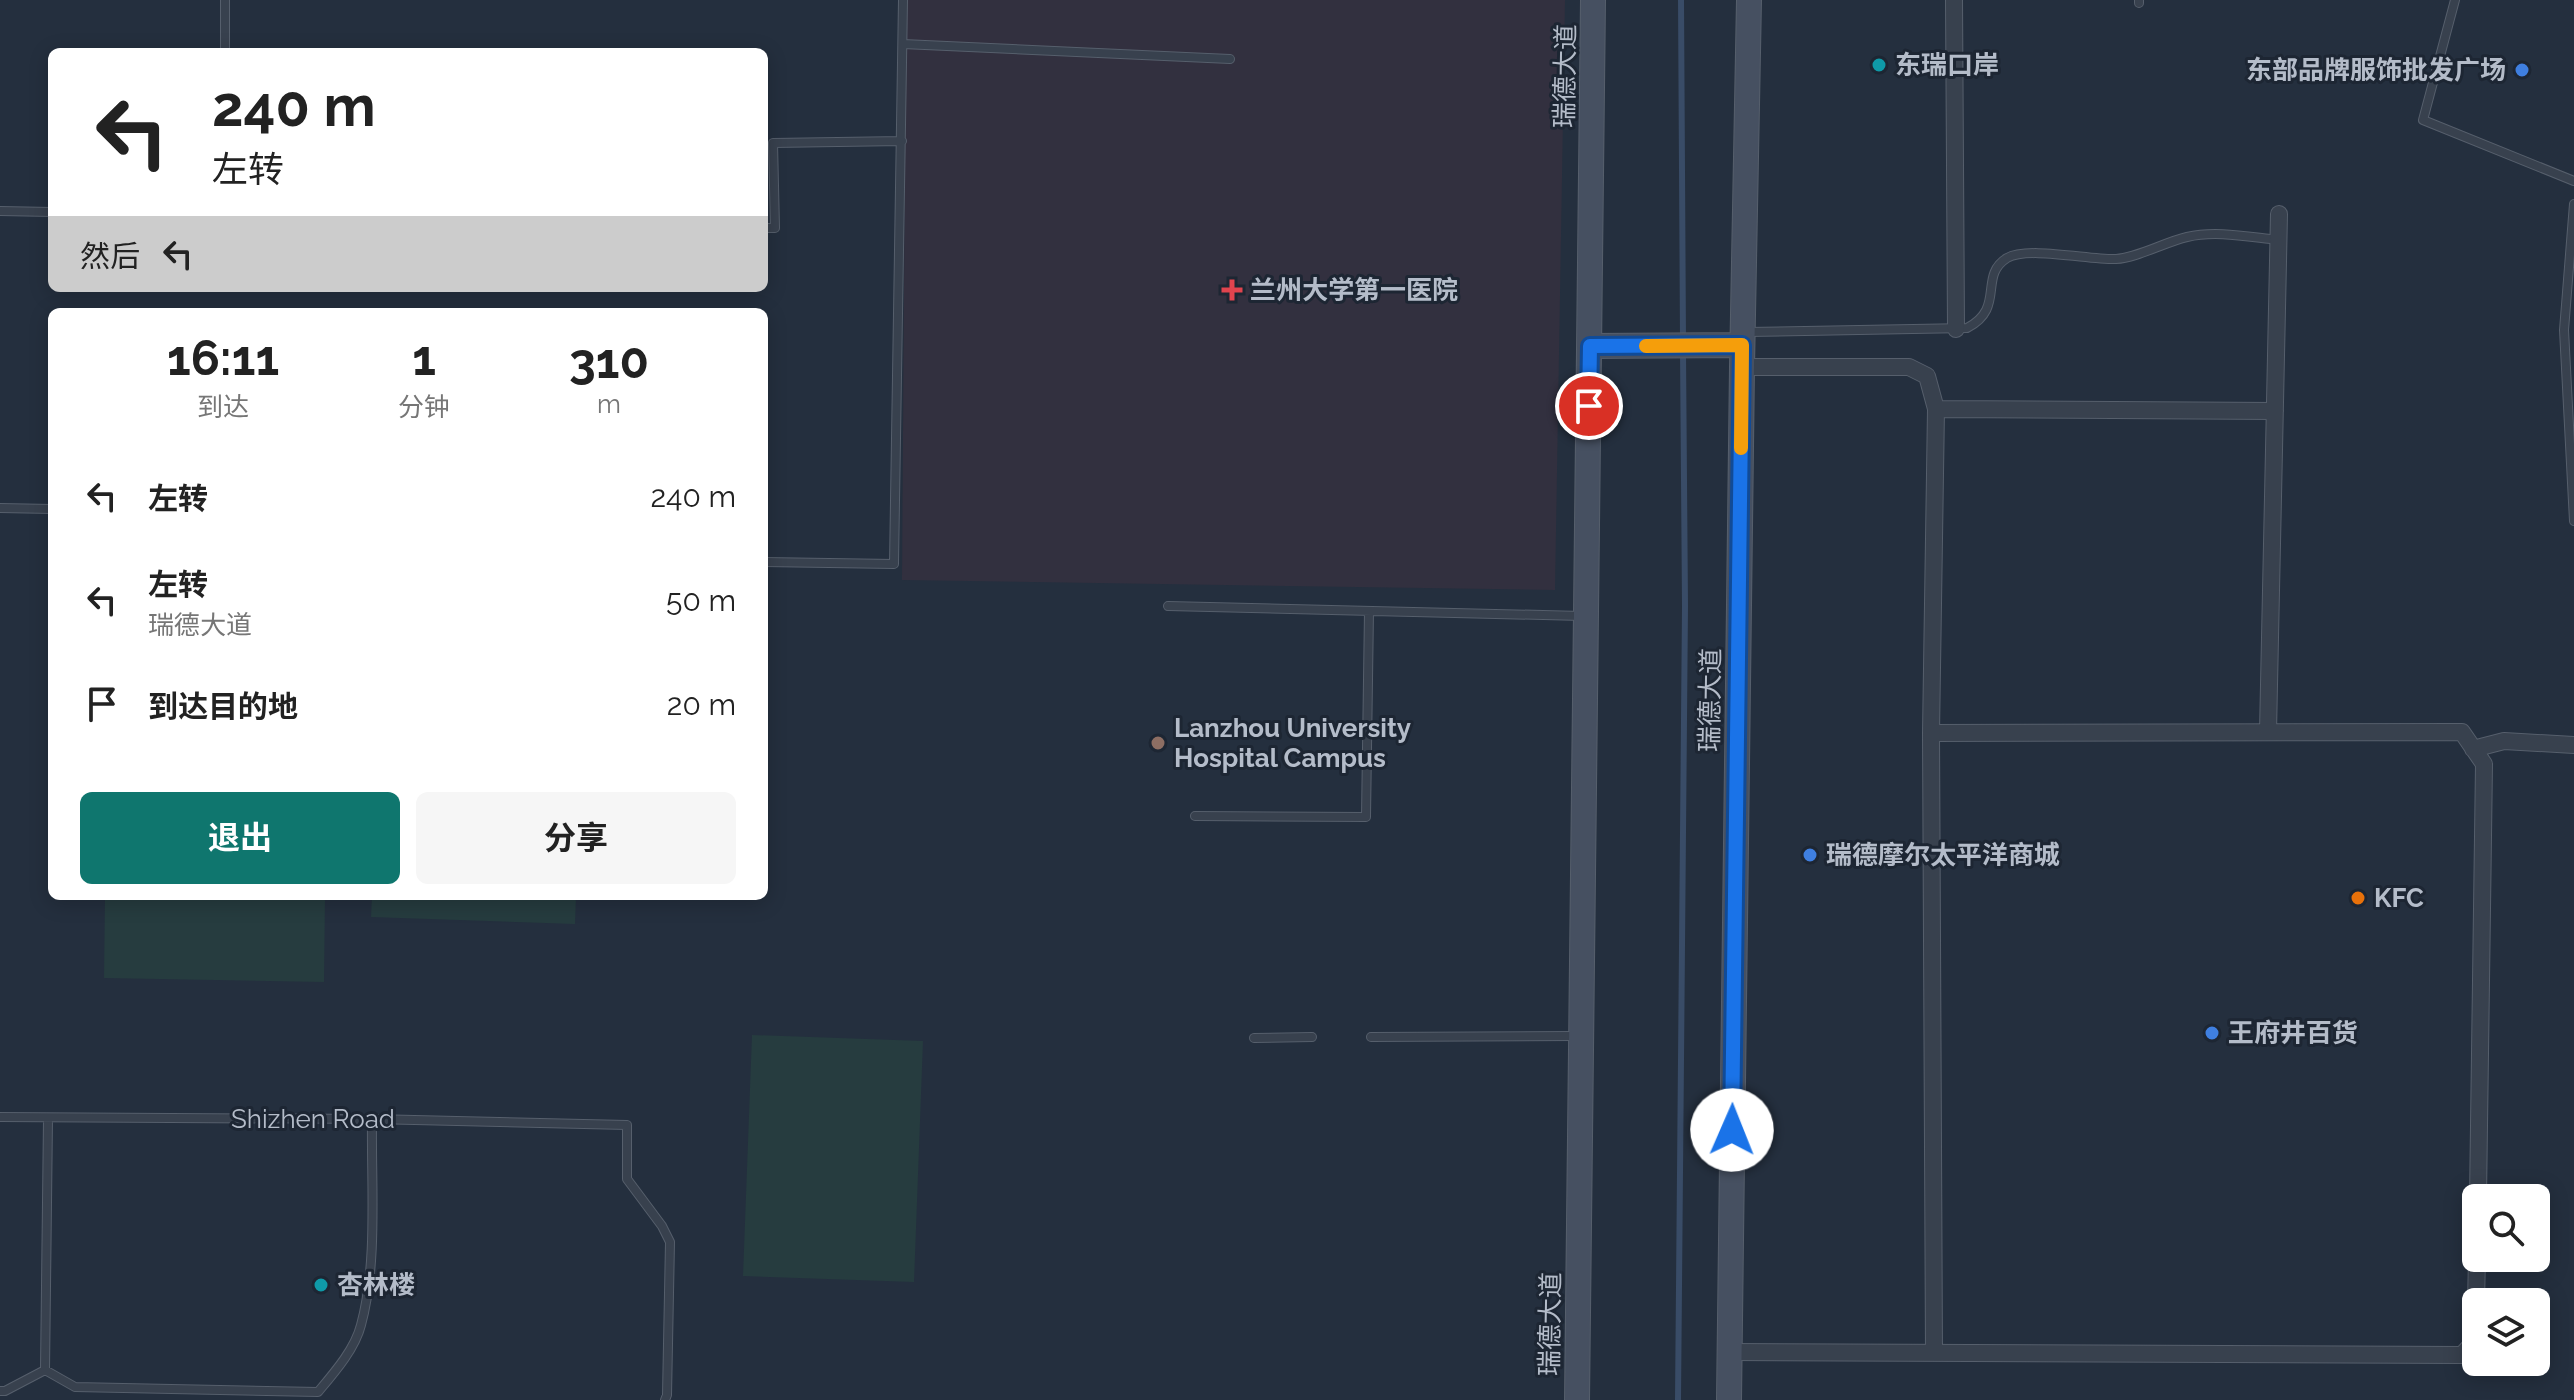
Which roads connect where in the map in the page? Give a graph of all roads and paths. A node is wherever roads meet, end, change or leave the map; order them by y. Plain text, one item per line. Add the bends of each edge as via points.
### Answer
1 (225, 0) edge
2 (903, 0) edge
3 (1593, 0) edge
4 (1749, 0) edge
5 (1954, 0) edge
6 (2455, 0) edge
7 (903, 44) junction
8 (225, 48) edge
9 (1230, 59) dead end
10 (902, 141) junction
11 (2574, 181) edge
12 (2574, 204) edge
13 (0, 211) edge
14 (48, 212) edge
15 (2279, 214) dead end
16 (768, 228) edge
17 (2279, 240) junction
18 (1956, 329) junction
19 (1590, 346) junction
20 (1742, 348) junction
21 (1936, 409) junction
22 (2275, 411) junction
23 (0, 508) edge
24 (48, 509) edge
25 (2574, 521) edge
26 (768, 562) edge
27 (1168, 606) dead end
28 (1369, 611) junction
29 (1587, 616) junction
30 (2268, 732) junction
31 (1931, 733) junction
32 (2574, 745) edge
33 (2473, 749) junction
34 (1195, 816) dead end
35 (1581, 1036) junction
36 (1312, 1037) dead end
37 (1371, 1037) dead end
38 (1254, 1038) dead end
39 (0, 1117) edge
40 (48, 1119) junction
41 (372, 1119) junction
42 (2478, 1184) edge
43 (1729, 1352) junction
44 (1934, 1353) junction
45 (2462, 1355) edge
46 (45, 1370) junction
47 (0, 1391) edge
48 (665, 1400) edge
49 (1577, 1400) edge
50 (1729, 1400) edge

1 - 8 lane
2 - 7 lane
3 - 19 street, 瑞德大道
4 - 20 street, 瑞德大道
5 - 18 street
6 - 11 lane via 2423,120
7 - 9 lane
7 - 10 lane
10 - 16 lane via 773,143 775,228
10 - 26 lane via 894,564
12 - 25 lane via 2564,330
13 - 14 lane
15 - 17 street
17 - 18 lane via 2190,236 2119,259 2014,255 1997,266 1984,316
17 - 22 street
18 - 20 lane
19 - 20 street
19 - 29 street, 瑞德大道
20 - 21 street via 1909,367 1927,376
20 - 43 street, 瑞德大道
21 - 22 street
21 - 31 street
22 - 30 street
23 - 24 lane
27 - 28 lane
28 - 29 lane
28 - 34 lane via 1366,817
29 - 35 street, 瑞德大道
30 - 31 street
30 - 33 street via 2462,732
31 - 44 street
32 - 33 street via 2504,741
33 - 42 street via 2484,764
35 - 37 lane
35 - 49 street, 瑞德大道
36 - 38 lane
39 - 40 lane, Shizhen Road
40 - 41 lane, Shizhen Road
40 - 46 lane
41 - 46 lane via 370,1276 361,1327 318,1392 75,1387
41 - 48 lane, Shizhen Road via 627,1125 627,1179 670,1242
43 - 44 street
43 - 50 street, 瑞德大道
44 - 45 street
46 - 47 lane

